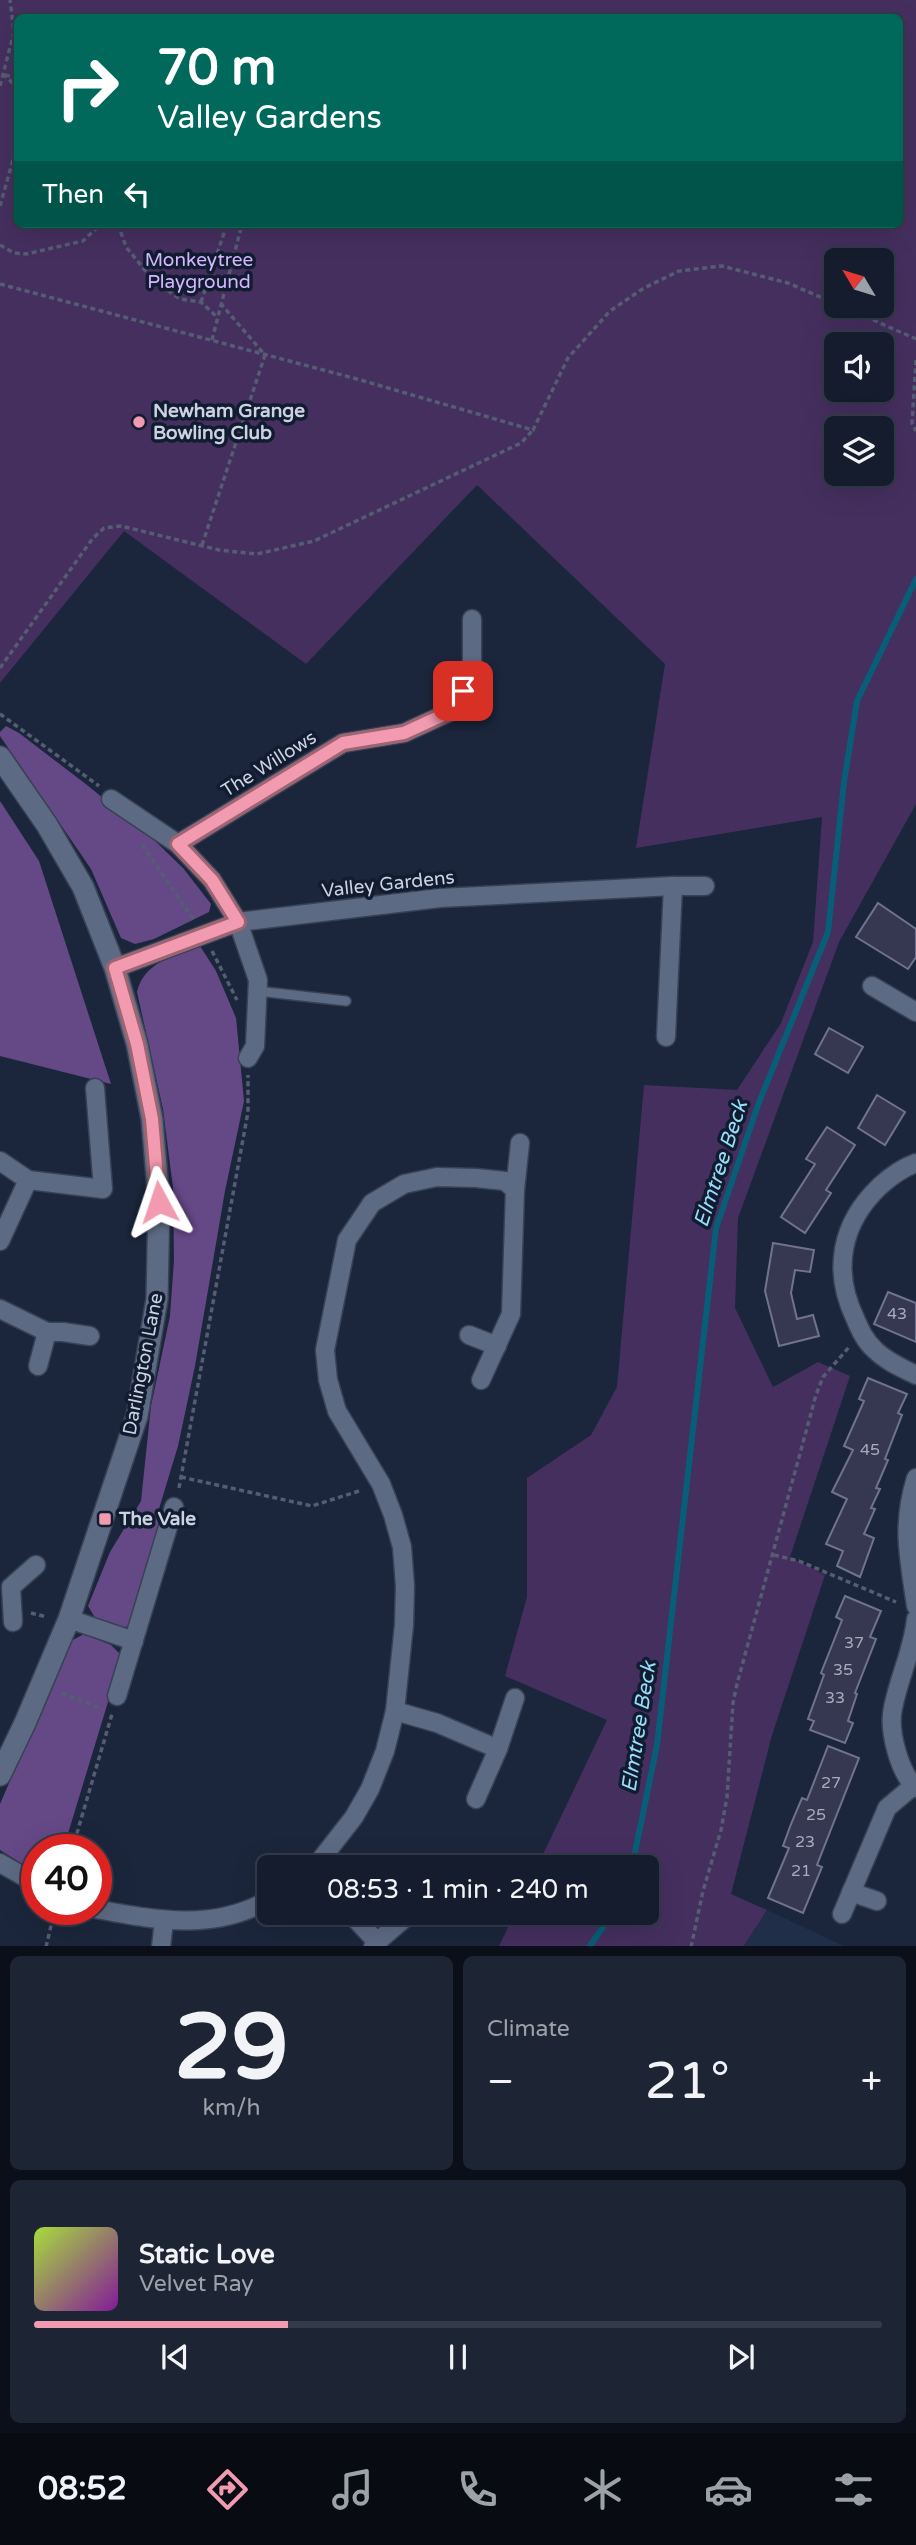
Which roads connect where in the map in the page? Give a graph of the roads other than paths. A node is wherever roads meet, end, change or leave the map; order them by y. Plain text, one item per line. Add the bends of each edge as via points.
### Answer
1 (472, 619) dead end
2 (0, 757) edge
3 (111, 799) road end
4 (178, 844) junction
5 (673, 886) junction
6 (705, 886) dead end
7 (238, 922) junction
8 (115, 968) junction
9 (872, 986) dead end
10 (257, 991) junction
11 (346, 1001) dead end
12 (916, 1012) edge
13 (666, 1037) dead end
14 (248, 1058) road end
15 (95, 1088) dead end
16 (520, 1143) dead end
17 (0, 1161) edge
18 (916, 1163) edge
19 (28, 1180) junction
20 (516, 1191) junction
21 (0, 1241) edge
22 (0, 1309) edge
23 (47, 1332) junction
24 (469, 1335) dead end
25 (90, 1336) dead end
26 (497, 1346) junction
27 (38, 1366) dead end
28 (916, 1375) edge
29 (481, 1380) dead end
30 (916, 1478) edge
31 (174, 1507) road end
32 (36, 1566) dead end
33 (6, 1585) edge
34 (909, 1605) edge
35 (69, 1619) junction
36 (916, 1619) edge
37 (13, 1622) dead end
38 (134, 1641) junction
39 (515, 1698) dead end
40 (115, 1705) road end
41 (395, 1711) junction
42 (498, 1749) junction
43 (0, 1775) edge
44 (914, 1787) edge
45 (476, 1799) dead end
46 (324, 1855) edge
47 (0, 1863) edge
48 (21, 1875) edge
49 (851, 1892) junction
50 (877, 1901) dead end
51 (257, 1904) edge
52 (112, 1912) edge
53 (842, 1914) dead end
54 (164, 1921) junction
55 (360, 1925) edge
56 (397, 1925) edge
57 (375, 1944) edge
58 (161, 1946) edge

1 - 4 street, The Willows via 472,673 454,710 404,733 343,743
2 - 8 street, Darlington Lane via 83,887
3 - 4 street
4 - 7 street via 212,880
5 - 6 street, Valley Gardens
5 - 7 street, Valley Gardens via 440,898
5 - 13 street
7 - 8 street, Valley Gardens
7 - 10 street via 258,980
8 - 35 street, Darlington Lane via 152,1119 159,1202 157,1299 137,1416
9 - 12 street
10 - 11 lane
10 - 14 street via 255,1046
15 - 19 street via 103,1189
16 - 20 street
17 - 19 street
18 - 28 street via 870,1195 852,1221 842,1252 842,1285 862,1334 891,1363
19 - 21 street
20 - 26 street via 511,1314
20 - 41 street via 505,1181 476,1178 438,1177 404,1184 372,1203 347,1240 325,1350 328,1380 337,1411 381,1484 402,1547 405,1586
22 - 23 street
23 - 25 street
23 - 27 street
24 - 26 street
26 - 29 street
30 - 34 street via 906,1534
31 - 38 street
32 - 33 street
33 - 37 street
35 - 38 street
35 - 43 street, Darlington Lane
36 - 44 street via 914,1641 892,1710 896,1756
38 - 40 street
39 - 42 street
41 - 42 street
41 - 46 street via 370,1789
42 - 45 street
44 - 49 street via 887,1808
47 - 48 street
49 - 50 street
49 - 53 street
51 - 54 street via 227,1916
52 - 54 street
54 - 58 street
55 - 57 street
56 - 57 street

